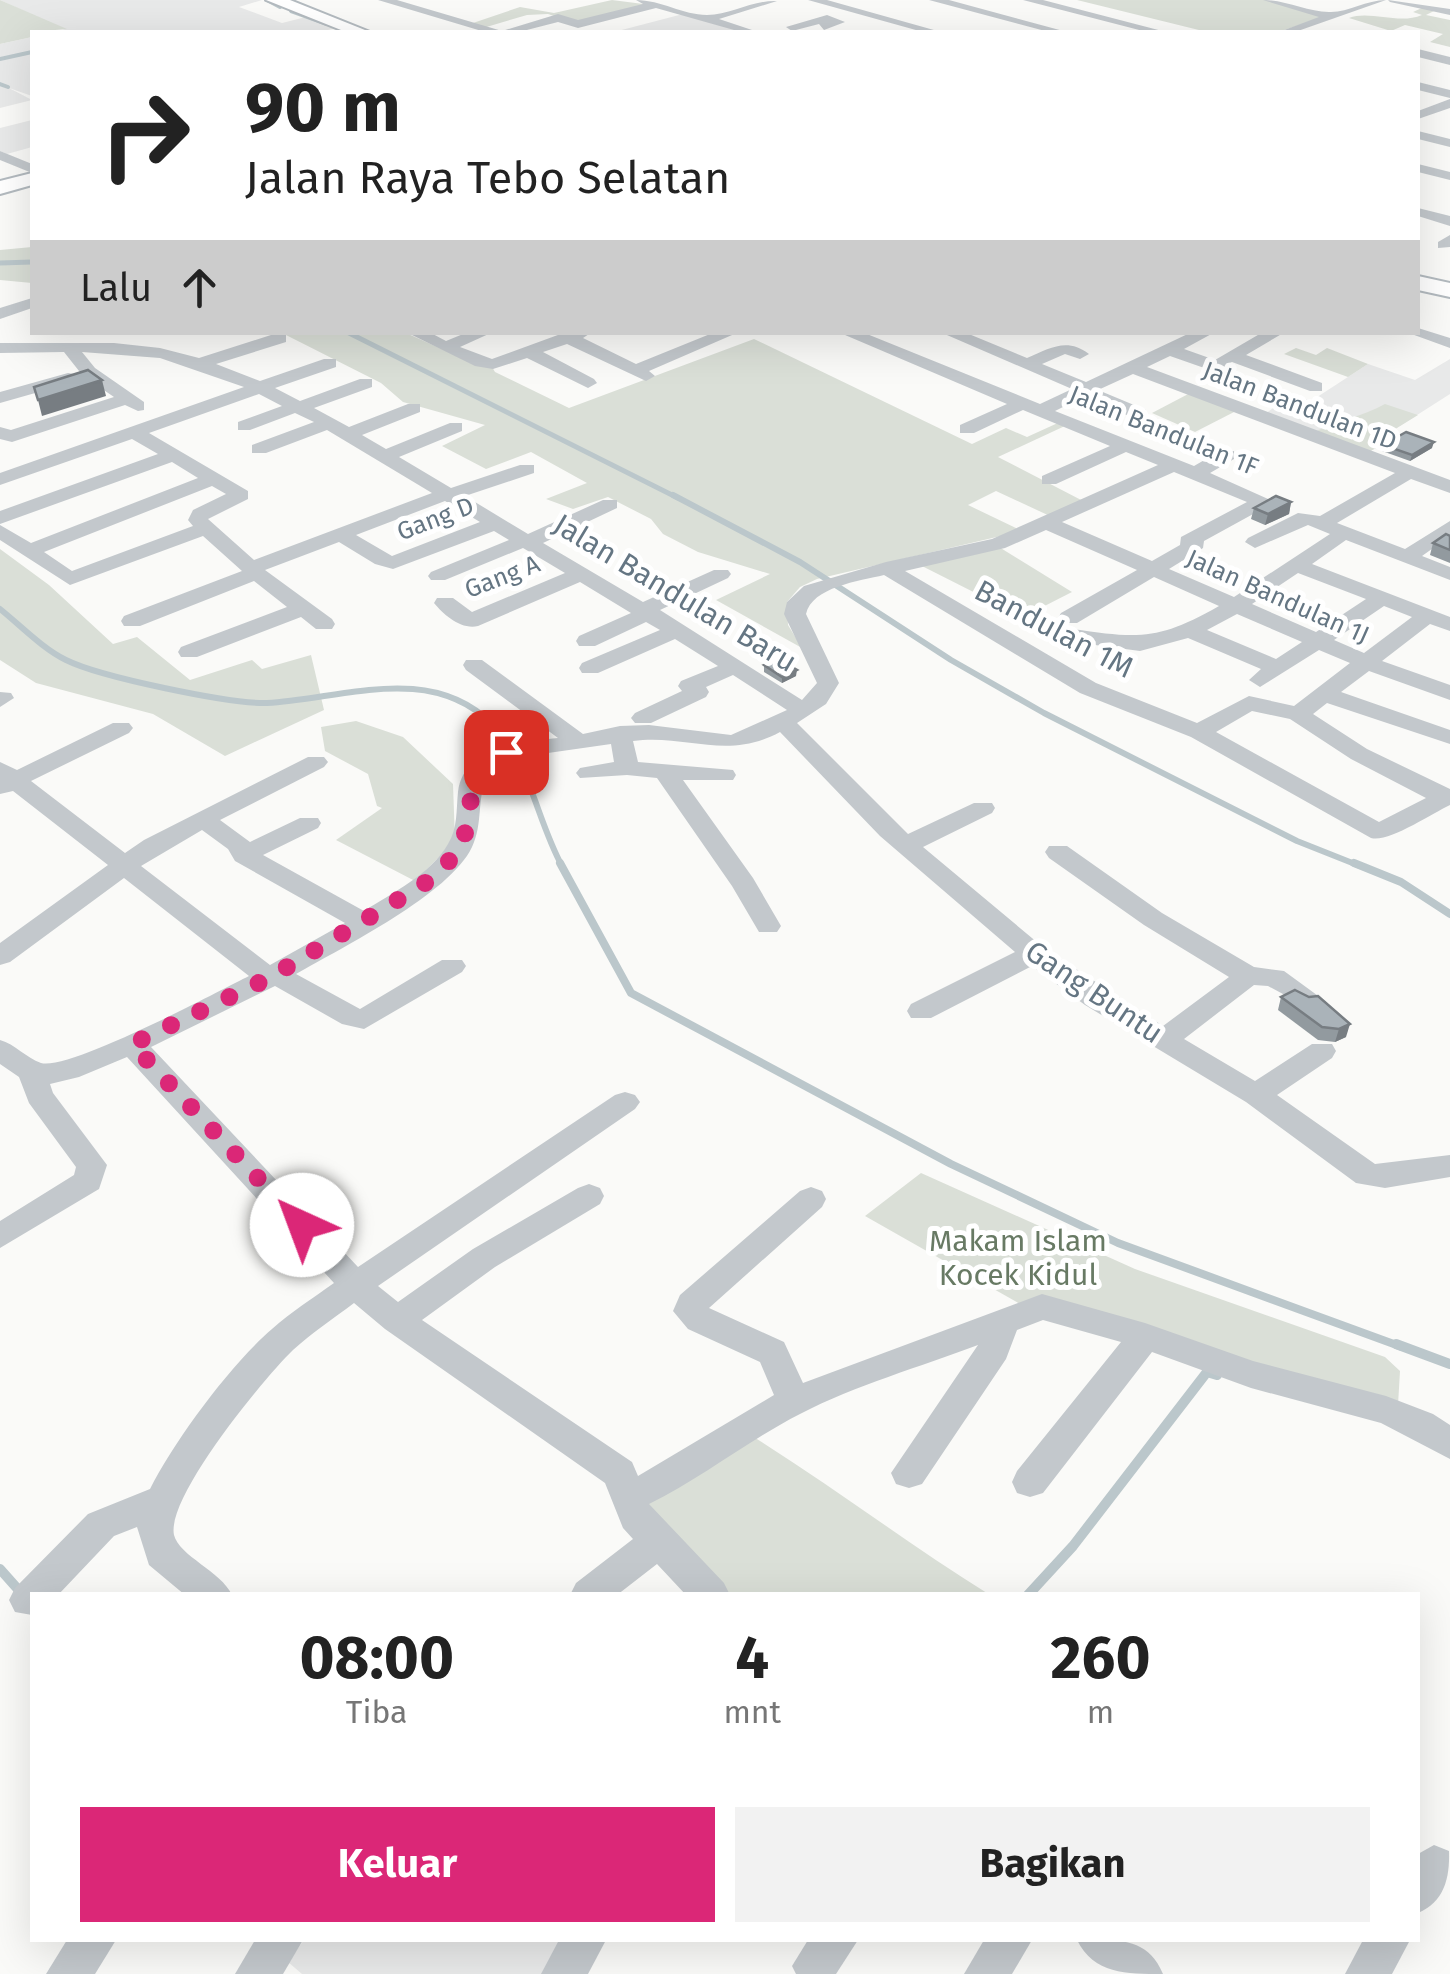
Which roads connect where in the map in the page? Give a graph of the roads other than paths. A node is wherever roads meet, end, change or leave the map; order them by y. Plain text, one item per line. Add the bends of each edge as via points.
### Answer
1 (274, 0) edge
2 (384, 0) edge
3 (640, 0) edge
4 (700, 0) edge
5 (814, 0) edge
6 (935, 0) edge
7 (1029, 0) edge
8 (1268, 0) edge
9 (1380, 0) edge
10 (1394, 0) edge
11 (773, 1) edge
12 (662, 6) junction
13 (525, 9) dead end
14 (546, 11) dead end
15 (1450, 12) edge
16 (861, 13) junction
17 (1333, 17) junction
18 (705, 19) junction
19 (823, 23) junction
20 (1306, 26) junction
21 (792, 27) dead end
22 (893, 27) edge
23 (866, 29) dead end
24 (355, 30) edge
25 (489, 30) edge
26 (514, 30) edge
27 (745, 30) edge
28 (841, 30) edge
29 (927, 30) edge
30 (1053, 30) edge
31 (1152, 30) edge
32 (1292, 30) edge
33 (1323, 30) edge
34 (1420, 54) edge
35 (1450, 61) edge
36 (1420, 69) edge
37 (1450, 76) edge
38 (1420, 86) edge
39 (1450, 94) edge
40 (1450, 103) edge
41 (1420, 106) edge
42 (1433, 109) junction
43 (1450, 113) edge
44 (1420, 114) edge
45 (1420, 136) edge
46 (1450, 143) edge
47 (1, 156) edge
48 (30, 168) edge
49 (1420, 168) edge
50 (1450, 176) edge
51 (30, 179) edge
52 (0, 188) edge
53 (1420, 212) edge
54 (1450, 220) edge
55 (1420, 283) edge
56 (1450, 290) edge
57 (30, 304) edge
58 (0, 314) edge
59 (1420, 334) edge
60 (81, 335) edge
61 (420, 335) edge
62 (477, 335) edge
63 (576, 335) edge
64 (724, 335) edge
65 (853, 335) edge
66 (955, 335) edge
67 (1200, 335) edge
68 (1271, 335) edge
69 (50, 337) edge
70 (280, 338) dead end
71 (1450, 344) edge
72 (444, 347) junction
73 (8, 350) edge
74 (1170, 350) junction
75 (529, 352) junction
76 (1080, 354) dead end
77 (1232, 356) junction
78 (330, 363) dead end
79 (200, 364) junction
80 (1026, 364) junction
81 (1212, 365) junction
82 (1134, 368) junction
83 (88, 372) junction
84 (1225, 380) dead end
85 (366, 383) dead end
86 (588, 383) dead end
87 (258, 387) junction
88 (1316, 387) dead end
89 (1085, 390) junction
90 (0, 398) edge
91 (126, 398) junction
92 (1033, 407) junction
93 (296, 408) junction
94 (414, 408) dead end
95 (1140, 414) dead end
96 (164, 421) junction
97 (244, 426) dead end
98 (456, 426) dead end
99 (967, 429) dead end
100 (336, 430) junction
101 (0, 432) edge
102 (134, 432) junction
103 (1128, 445) junction
104 (259, 450) dead end
105 (174, 455) junction
106 (1227, 455) dead end
107 (384, 456) junction
108 (1174, 465) junction
109 (1196, 473) junction
110 (1408, 473) junction
111 (214, 478) junction
112 (0, 479) edge
113 (1049, 480) dead end
114 (1450, 487) edge
115 (448, 495) junction
116 (610, 504) dead end
117 (472, 508) junction
118 (0, 518) edge
119 (1311, 520) junction
120 (496, 523) junction
121 (1049, 524) junction
122 (1450, 527) edge
123 (205, 528) junction
124 (958, 529) dead end
125 (0, 530) edge
126 (1344, 534) junction
127 (342, 535) junction
128 (527, 541) junction
129 (1255, 542) dead end
130 (987, 546) junction
131 (29, 551) junction
132 (420, 553) junction
133 (1406, 558) junction
134 (1295, 565) junction
135 (886, 568) junction
136 (254, 570) junction
137 (1152, 570) junction
138 (583, 573) junction
139 (721, 574) dead end
140 (1450, 574) edge
141 (1383, 597) junction
142 (445, 603) dead end
143 (1231, 605) junction
144 (301, 609) junction
145 (647, 611) junction
146 (1441, 617) edge
147 (132, 621) dead end
148 (324, 624) dead end
149 (1186, 629) junction
150 (678, 630) junction
151 (587, 641) dead end
152 (1318, 642) junction
153 (189, 652) dead end
154 (1368, 663) junction
155 (474, 665) dead end
156 (736, 666) junction
157 (590, 668) dead end
158 (1450, 693) edge
159 (1327, 695) junction
160 (1298, 714) junction
161 (793, 716) junction
162 (643, 718) dead end
163 (121, 728) dead end
164 (1199, 732) junction
165 (620, 733) junction
166 (1448, 738) dead end
167 (574, 739) junction
168 (316, 762) dead end
169 (627, 768) junction
170 (665, 772) junction
171 (588, 773) dead end
172 (724, 775) dead end
173 (5, 779) edge
174 (1447, 785) edge
175 (983, 808) dead end
176 (202, 819) junction
177 (309, 823) dead end
178 (906, 846) junction
179 (1058, 852) dead end
180 (244, 855) junction
181 (124, 864) junction
182 (365, 922) junction
183 (768, 926) dead end
184 (1034, 954) junction
185 (0, 956) edge
186 (452, 966) dead end
187 (272, 976) junction
188 (1248, 976) junction
189 (1307, 998) edge
190 (921, 1011) dead end
191 (1163, 1040) junction
192 (132, 1044) junction
193 (0, 1050) edge
194 (1322, 1050) dead end
195 (32, 1072) junction
196 (1256, 1095) junction
197 (625, 1102) dead end
198 (1450, 1166) edge
199 (589, 1196) dead end
200 (811, 1199) dead end
201 (0, 1236) edge
202 (354, 1285) junction
203 (397, 1320) junction
204 (1003, 1322) junction
205 (1145, 1336) junction
206 (793, 1401) junction
207 (1450, 1444) edge
208 (909, 1473) dead end
209 (1030, 1482) dead end
210 (629, 1497) junction
211 (162, 1500) junction
212 (658, 1542) junction
213 (35, 1592) edge
214 (209, 1592) edge
215 (592, 1592) edge
216 (708, 1592) edge
217 (92, 1942) edge
218 (280, 1942) edge
219 (583, 1942) edge
220 (1009, 1942) edge
221 (1101, 1942) edge
222 (1387, 1942) edge
223 (68, 1974) edge
224 (257, 1974) edge
225 (563, 1974) edge
226 (986, 1974) edge
227 (1140, 1974) edge
228 (1366, 1974) edge

1 - 24 street
2 - 25 street
3 - 12 street
4 - 12 street
5 - 16 street
6 - 30 street
7 - 31 street
8 - 17 street
9 - 17 street
10 - 15 street
11 - 18 street
12 - 18 street
12 - 26 street
13 - 14 street
16 - 19 street
16 - 22 street
17 - 20 street
18 - 27 street
19 - 21 street
19 - 28 street
20 - 32 street
20 - 33 street
22 - 23 street
22 - 29 street
34 - 35 street
36 - 37 street
38 - 39 street
40 - 42 street
41 - 42 street
42 - 43 street
42 - 44 street
45 - 46 street
47 - 48 street
49 - 50 street
51 - 52 street
53 - 54 street
55 - 56 street
57 - 58 street
59 - 71 street
60 - 69 street
61 - 72 street
62 - 72 street
63 - 64 street via 640,374
63 - 75 street
65 - 92 street, Jalan Bandulan 1F
66 - 80 street
67 - 74 street
68 - 77 street
69 - 73 street
69 - 73 street
69 - 79 street, Jalan Bandulan Baru
69 - 83 street
70 - 79 street
72 - 75 street via 493,364
74 - 81 street
74 - 82 street
75 - 86 street
76 - 80 street via 1064,348
77 - 81 street
77 - 88 street
78 - 87 street
79 - 87 street, Jalan Bandulan Baru
80 - 89 street
81 - 84 street via 1225,370 1214,375
82 - 89 street
82 - 110 street, Jalan Bandulan 1D
83 - 90 street
83 - 91 street
85 - 93 street
87 - 93 street, Jalan Bandulan Baru
87 - 96 street
89 - 92 street
89 - 95 street
91 - 96 street
91 - 101 street via 12,436
92 - 99 street
92 - 103 street, Jalan Bandulan 1F
93 - 97 street
93 - 100 street, Jalan Bandulan Baru
94 - 100 street
96 - 102 street
98 - 107 street
100 - 104 street
100 - 107 street, Jalan Bandulan Baru
102 - 105 street
102 - 112 street
103 - 108 street, Jalan Bandulan 1F
103 - 113 street
105 - 111 street
105 - 118 street
106 - 109 street
107 - 115 street, Jalan Bandulan Baru
108 - 109 street, Jalan Bandulan 1F
108 - 121 street
109 - 137 street, Jalan Bandulan 1F via 1264,501 1188,541 1196,544
110 - 114 street, Jalan Bandulan 1D
110 - 119 street
111 - 123 street via 241,496 198,515
111 - 131 street
115 - 117 street, Jalan Bandulan Baru
115 - 117 street via 534,475
115 - 127 street
116 - 128 street
117 - 120 street, Jalan Bandulan Baru
119 - 126 street
119 - 129 street
120 - 128 street, Jalan Bandulan Baru
120 - 132 street, Gang D
121 - 130 street
121 - 137 street, Jalan Bandulan 1J
122 - 133 street
123 - 131 street via 70,579
123 - 136 street
124 - 130 street
125 - 131 street
126 - 133 street
126 - 134 street
127 - 132 street, Gang D via 389,563
127 - 136 street
128 - 132 street via 443,573
128 - 138 street, Jalan Bandulan Baru
130 - 135 street
133 - 140 street
134 - 141 street
134 - 143 street
135 - 161 street via 824,585 796,606 828,683
135 - 164 street, Bandulan 1M via 1088,688
136 - 144 street
136 - 147 street
137 - 143 street, Jalan Bandulan 1J
137 - 149 street via 1071,627 1140,644
138 - 142 street, Gang A via 470,622
138 - 145 street, Jalan Bandulan Baru
139 - 145 street
141 - 146 street
141 - 152 street
143 - 149 street
143 - 152 street, Jalan Bandulan 1J
144 - 148 street
144 - 153 street
145 - 150 street, Jalan Bandulan Baru
145 - 151 street
146 - 154 street
149 - 152 street via 1269,674
150 - 156 street, Jalan Bandulan Baru
150 - 157 street
152 - 154 street, Jalan Bandulan 1J
154 - 158 street
154 - 159 street, Jalan Bandulan 1J
155 - 167 street
156 - 161 street, Jalan Bandulan Baru
156 - 162 street via 689,686 698,692
159 - 160 street, Jalan Bandulan 1J
159 - 166 street
160 - 164 street via 1249,702
160 - 174 street via 1359,754
161 - 165 street, Jalan Bandulan Baru via 732,742
161 - 178 street, Gang Buntu
163 - 173 street
164 - 174 street, Bandulan 1M via 1380,833
165 - 167 street, Jalan Bandulan Baru
165 - 169 street
167 - 182 street, Jalan Bandulan Baru via 512,750 475,776 458,850 424,884
168 - 176 street
169 - 170 street
169 - 171 street
170 - 172 street
170 - 183 street
173 - 181 street
175 - 178 street
176 - 180 street
176 - 181 street
177 - 180 street
178 - 184 street, Gang Buntu
179 - 188 street
180 - 182 street
181 - 185 street
181 - 187 street
182 - 187 street, Jalan Bandulan Baru
184 - 190 street
184 - 191 street, Gang Buntu
186 - 187 street via 364,1018
187 - 192 street, Jalan Bandulan Baru
188 - 189 street via 1274,977
188 - 191 street
191 - 196 street, Gang Buntu
192 - 195 street, Jalan Bandulan Baru via 54,1074
192 - 202 street
193 - 195 street
194 - 196 street
195 - 201 street via 39,1096 94,1168 88,1181
196 - 198 street, Gang Buntu via 1374,1178
197 - 202 street
199 - 203 street
200 - 206 street via 689,1312 772,1352
202 - 203 street
202 - 211 street via 258,1364
203 - 210 street via 620,1473
204 - 205 street via 1042,1307
204 - 206 street
204 - 208 street via 994,1349
205 - 207 street via 1234,1370 1386,1410
205 - 209 street
206 - 210 street
210 - 212 street
211 - 213 street via 86,1536
211 - 214 street via 156,1544
212 - 215 street
212 - 216 street
217 - 223 street
218 - 224 street
219 - 225 street
220 - 226 street
221 - 227 street
222 - 228 street

